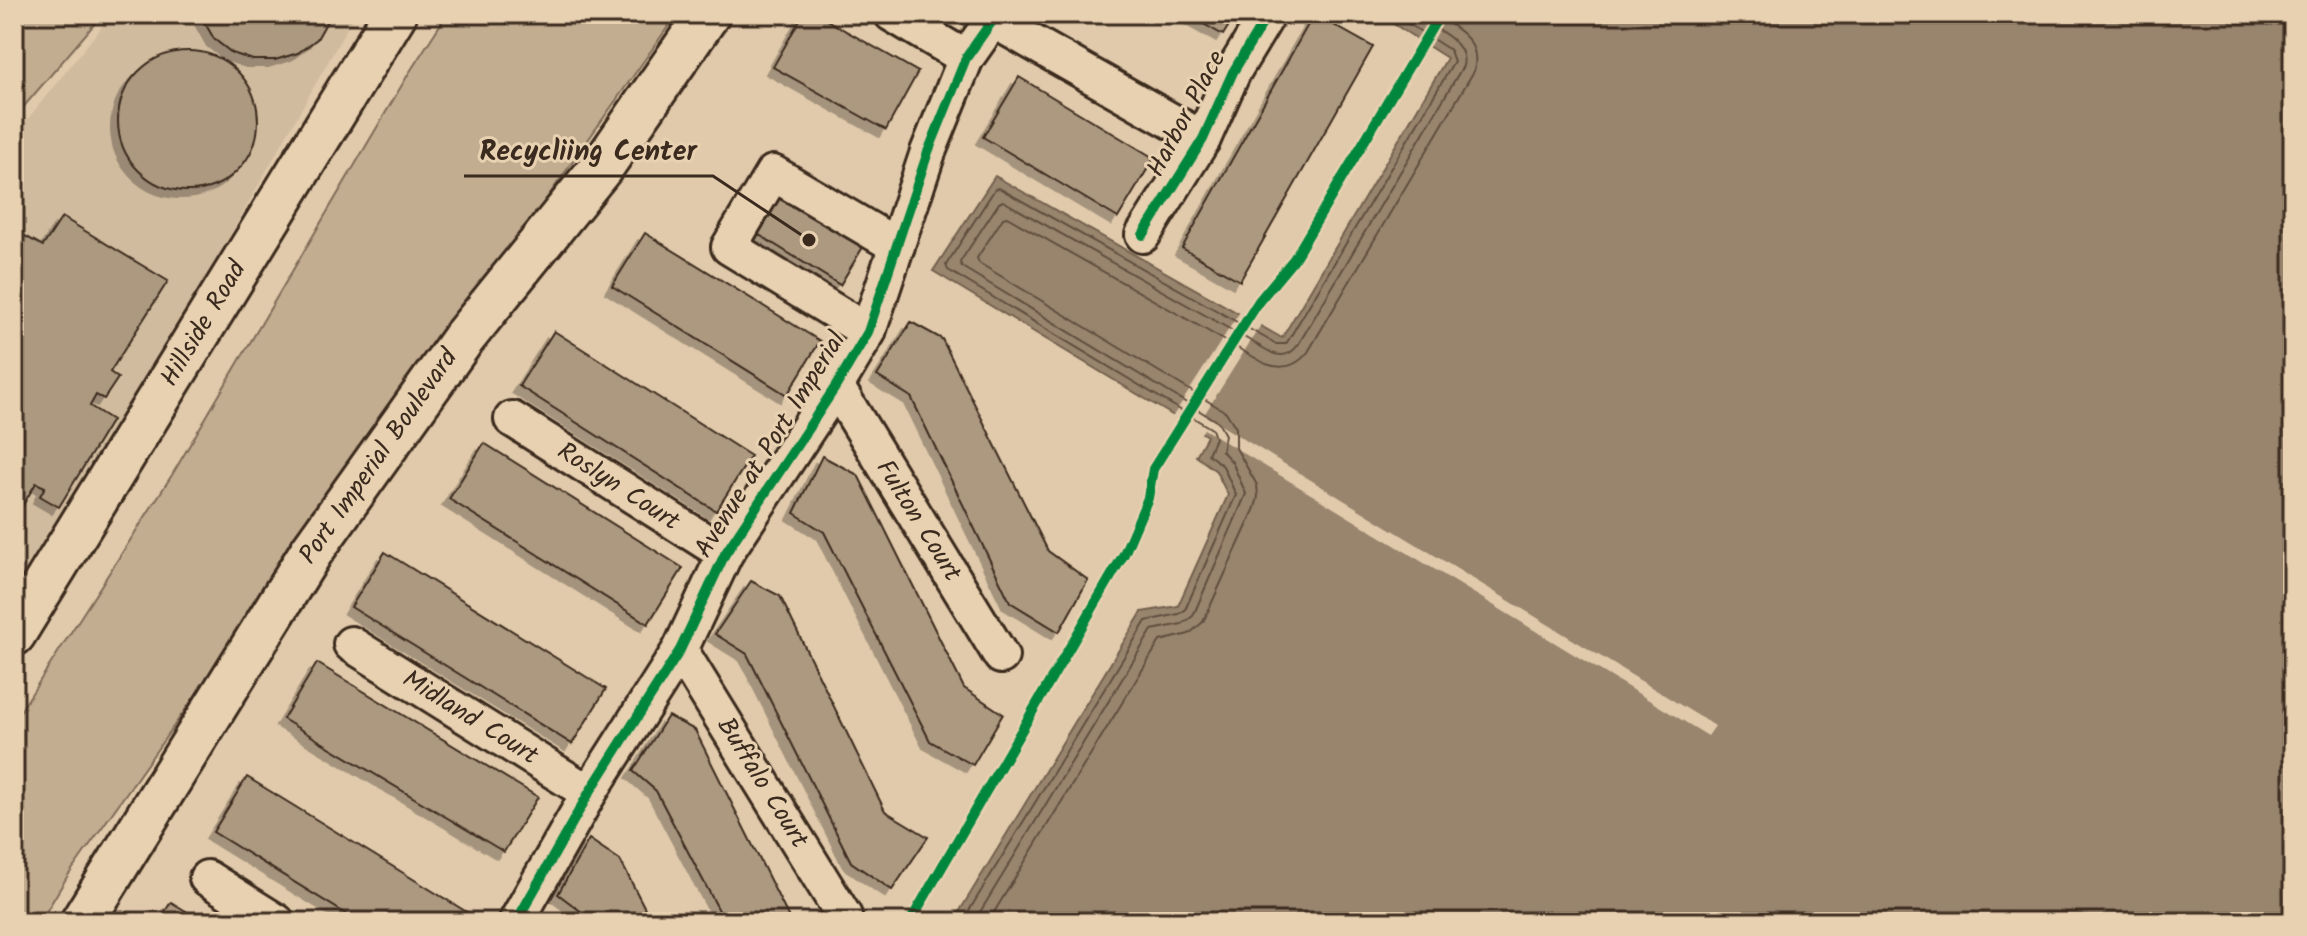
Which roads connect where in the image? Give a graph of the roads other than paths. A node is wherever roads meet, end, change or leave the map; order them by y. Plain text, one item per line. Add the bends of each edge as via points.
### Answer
1 (395, 14) edge
2 (708, 14) edge
3 (892, 14) edge
4 (1268, 14) edge
5 (995, 17) edge
6 (966, 58) junction
7 (1203, 139) junction
8 (1143, 235) dead end
9 (897, 246) junction
10 (868, 332) junction
11 (836, 386) junction
12 (512, 419) dead end
13 (725, 554) junction
14 (14, 634) edge
15 (351, 644) dead end
16 (680, 650) junction
17 (1001, 656) dead end
18 (589, 793) junction
19 (207, 878) dead end
20 (844, 916) dead end
21 (523, 918) edge
22 (82, 922) edge
23 (277, 922) edge

1 - 14 main road, Hillside Road
2 - 22 main road, Port Imperial Boulevard via 604,164 462,340 311,552
3 - 6 street
4 - 7 street, Harbor Place via 1233,72
5 - 6 street, Avenue at Port Imperial
5 - 7 street
6 - 9 street, Avenue at Port Imperial
7 - 8 street, Harbor Place
9 - 10 street, Avenue at Port Imperial
9 - 10 street via 773,173 729,247
10 - 11 street, Avenue at Port Imperial
11 - 13 street, Avenue at Port Imperial
11 - 17 street, Fulton Court
12 - 13 street, Roslyn Court
13 - 16 street, Avenue at Port Imperial
15 - 18 street, Midland Court
16 - 18 street, Avenue at Port Imperial
16 - 20 street, Buffalo Court
18 - 21 street, Avenue at Port Imperial
19 - 23 street

